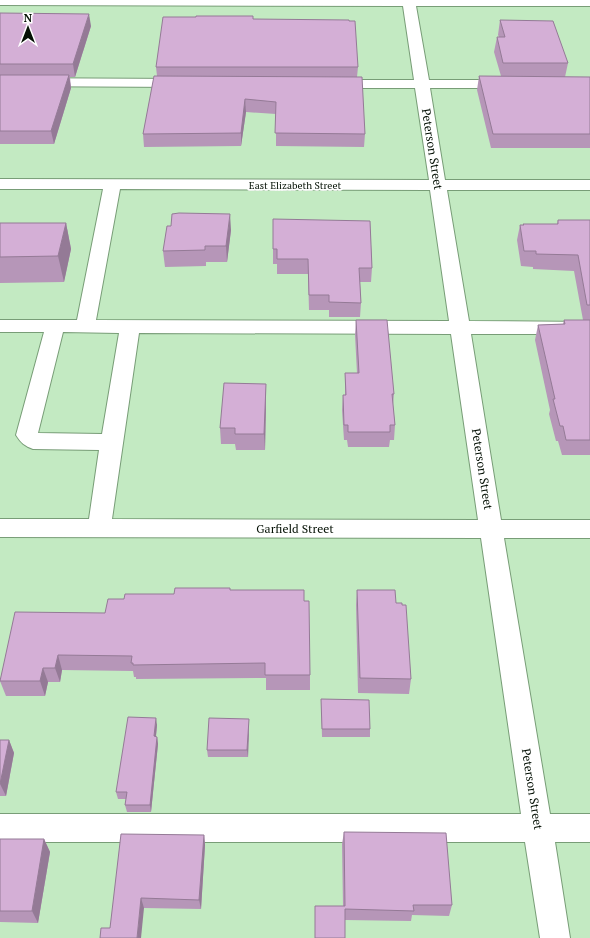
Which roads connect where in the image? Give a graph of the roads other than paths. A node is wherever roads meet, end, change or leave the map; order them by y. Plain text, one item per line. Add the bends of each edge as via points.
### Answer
1 (0, 1) edge
2 (75, 1) edge
3 (228, 1) edge
4 (409, 1) edge
5 (590, 2) edge
6 (0, 82) edge
7 (196, 83) edge
8 (321, 84) edge
9 (422, 84) junction
10 (522, 84) edge
11 (0, 184) edge
12 (112, 184) junction
13 (438, 185) junction
14 (590, 185) edge
15 (0, 326) edge
16 (55, 326) junction
17 (85, 326) junction
18 (130, 326) junction
19 (460, 328) junction
20 (590, 328) edge
21 (111, 442) junction
22 (0, 528) edge
23 (99, 528) junction
24 (590, 529) edge
25 (491, 530) junction
26 (0, 828) edge
27 (538, 828) junction
28 (590, 828) edge
29 (555, 938) edge

1 - 2 street
2 - 3 street
3 - 4 street
4 - 5 street
4 - 9 street, Peterson Street
6 - 7 street
8 - 9 street
9 - 10 street
9 - 13 street, Peterson Street
11 - 12 street, East Elizabeth Street
12 - 13 street, East Elizabeth Street
12 - 17 street
13 - 14 street, East Elizabeth Street
13 - 19 street, Peterson Street
15 - 16 street
16 - 17 street
16 - 21 street via 27,435 33,441
17 - 18 street
18 - 19 street
18 - 21 street
19 - 20 street
19 - 25 street, Peterson Street
21 - 23 street
22 - 23 street, Garfield Street
23 - 25 street, Garfield Street
24 - 25 street, Garfield Street
25 - 27 street, Peterson Street
26 - 27 street
27 - 28 street
27 - 29 street, Peterson Street

